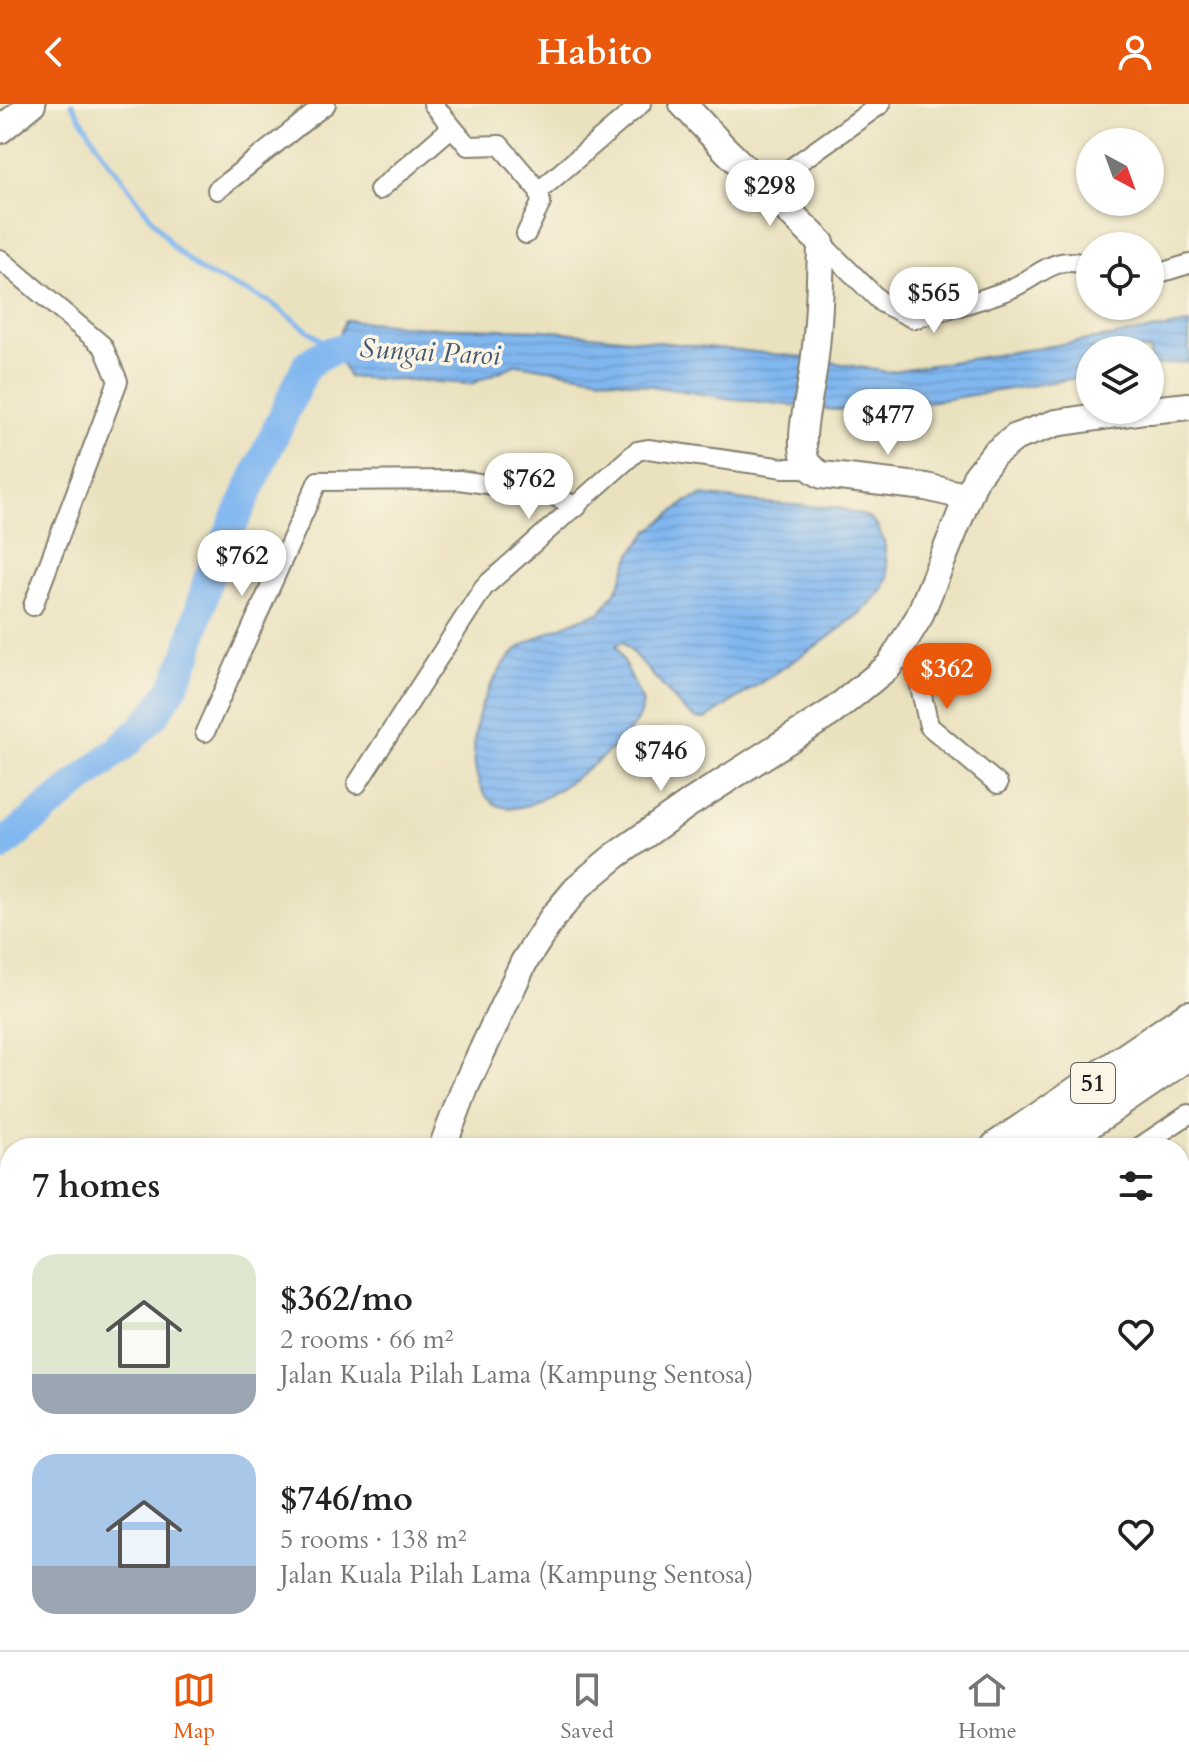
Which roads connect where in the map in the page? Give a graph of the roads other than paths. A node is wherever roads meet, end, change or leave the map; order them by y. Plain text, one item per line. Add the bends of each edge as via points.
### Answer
1 (326, 104) edge
2 (433, 104) edge
3 (641, 104) edge
4 (683, 104) edge
5 (877, 105) edge
6 (451, 128) junction
7 (763, 188) junction
8 (217, 190) dead end
9 (379, 190) dead end
10 (539, 191) junction
11 (526, 234) dead end
12 (821, 243) junction
13 (0, 259) edge
14 (1076, 261) edge
15 (1189, 264) edge
16 (1164, 272) edge
17 (1189, 406) edge
18 (1164, 408) edge
19 (1076, 420) edge
20 (811, 468) junction
21 (968, 497) junction
22 (577, 507) junction
23 (33, 606) dead end
24 (899, 653) junction
25 (205, 732) dead end
26 (357, 784) dead end
27 (998, 784) dead end
28 (1189, 1018) edge
29 (1189, 1052) edge
30 (1189, 1114) edge
31 (446, 1138) edge
32 (1013, 1138) edge
33 (1064, 1138) edge
34 (1153, 1138) edge

1 - 8 street
2 - 6 street
3 - 10 street
4 - 7 street
5 - 7 street
6 - 9 street
6 - 10 street via 468,146 500,145
7 - 12 street
10 - 11 street via 541,203
12 - 14 street via 882,303 914,319 1012,288 1044,267
12 - 20 street via 804,423 805,458
13 - 23 street via 103,346 118,381
15 - 16 street
17 - 18 street
19 - 21 street via 1016,437 994,454
20 - 21 street via 822,475
20 - 22 street via 648,449 637,451
21 - 24 street
22 - 25 street via 548,493 459,480 318,481
22 - 26 street via 484,587
24 - 27 street via 916,669 929,726
24 - 31 street via 875,680 832,712 690,803 579,886 524,962
28 - 32 highway, 51
29 - 33 highway, 51
30 - 34 street

